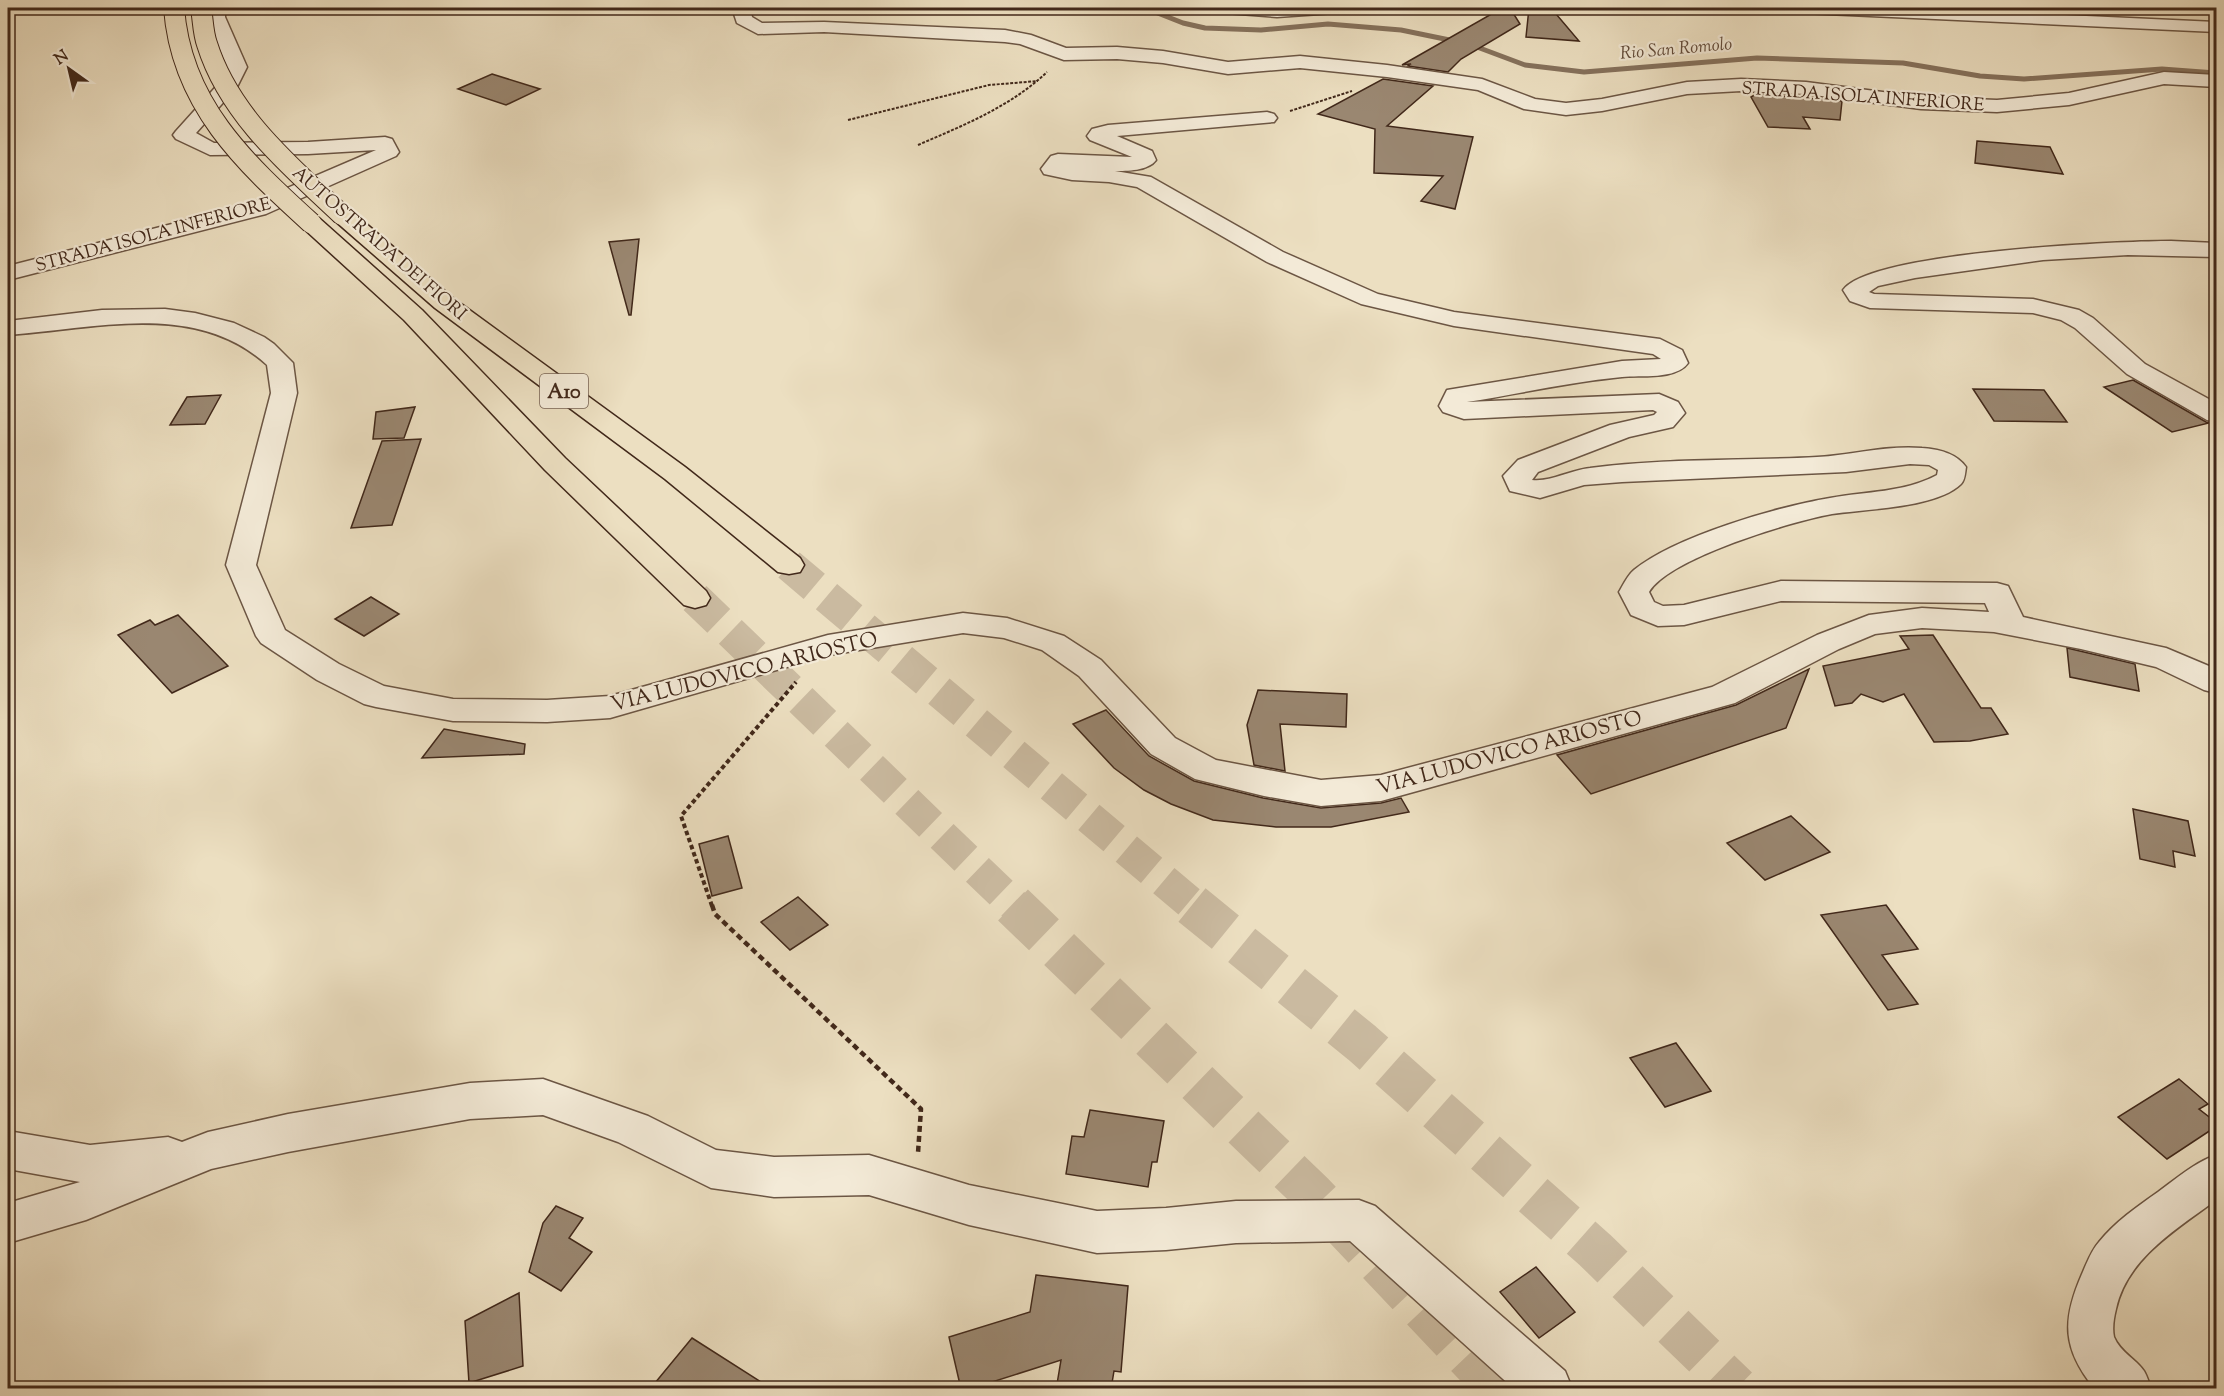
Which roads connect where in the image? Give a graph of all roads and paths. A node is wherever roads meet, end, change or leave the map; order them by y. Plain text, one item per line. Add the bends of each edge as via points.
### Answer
1 (174, 8) edge
2 (201, 8) edge
3 (216, 8) edge
4 (741, 8) edge
5 (1226, 8) edge
6 (1335, 8) edge
7 (1804, 8) edge
8 (2217, 27) edge
9 (1064, 54) junction
10 (1404, 74) junction
11 (1038, 81) junction
12 (2217, 81) edge
13 (1267, 118) joint
14 (848, 120) dead end
15 (918, 145) dead end
16 (2217, 250) edge
17 (8, 273) edge
18 (8, 328) edge
19 (2217, 414) edge
20 (789, 564) tunnel mouth
21 (695, 598) tunnel mouth
22 (2010, 625) junction
23 (828, 645) junction
24 (2217, 682) edge
25 (8, 1150) edge
26 (208, 1151) junction
27 (2217, 1174) edge
28 (914, 1189) junction
29 (8, 1222) edge
30 (1548, 1389) edge
31 (2127, 1389) edge

1 - 21 highway, AUTOSTRADA DEI FIORI / A10, bridge via 176,39 189,79 211,119 240,155 413,315 563,471
2 - 20 highway, AUTOSTRADA DEI FIORI / A10, bridge via 207,42 222,80 243,114 342,215 444,303 666,466
3 - 17 street, STRADA ISOLA INFERIORE via 216,17 237,67 230,83 183,135 210,149 385,143 390,152 258,210
4 - 9 street, STRADA ISOLA INFERIORE via 743,19 758,29 824,27 1005,36
5 - 6 street via 1277,12
7 - 8 street
9 - 10 street, STRADA ISOLA INFERIORE via 1117,53 1228,68 1300,62
9 - 11 path
10 - 12 street, STRADA ISOLA INFERIORE via 1482,85 1531,105 1566,109 1687,88 1741,85 1806,88 1921,103 1997,106 2069,99 2164,78
10 - 13 path
11 - 14 path via 989,85
11 - 15 path via 991,113
13 - 22 street via 1108,131 1097,136 1145,155 1145,160 1111,165 1058,160 1052,169 1143,182 1275,257 1370,299 1454,319 1660,347 1673,355 1675,363 1662,366 1456,396 1452,406 1464,411 1659,402 1672,413 1663,421 1620,431 1528,466 1517,476 1520,485 1532,490 1555,488 1586,476 1847,464 1917,456 1943,460 1952,467 1950,479 1934,489 1899,498 1830,506 1751,527 1678,557 1643,578 1634,592 1642,608 1658,616 1684,615 1781,591 1997,593
16 - 19 street via 2156,247 2025,252 1871,280 1855,290 1870,301 2033,306 2070,315 2136,369
18 - 23 street, VIA LUDOVICO ARIOSTO via 147,314 182,317 224,328 257,343 280,363 284,393 241,565 272,636 328,672 376,696 453,710 610,707
22 - 23 street, VIA LUDOVICO ARIOSTO via 1922,618 1869,626 1828,642 1723,695 1381,788 1321,793 1198,765 1163,746 1090,668 1053,643 1007,628 963,623
22 - 24 street, VIA LUDOVICO ARIOSTO via 2166,659
23 - 28 path via 681,816 715,914 921,1109
25 - 26 street via 90,1164
26 - 28 street via 426,1108 543,1096 633,1129 711,1169 774,1177 869,1175
26 - 29 street via 86,1200
27 - 31 street via 2114,1256 2097,1290 2090,1335 2110,1374
28 - 30 street via 1029,1220 1097,1232 1236,1222 1359,1220

